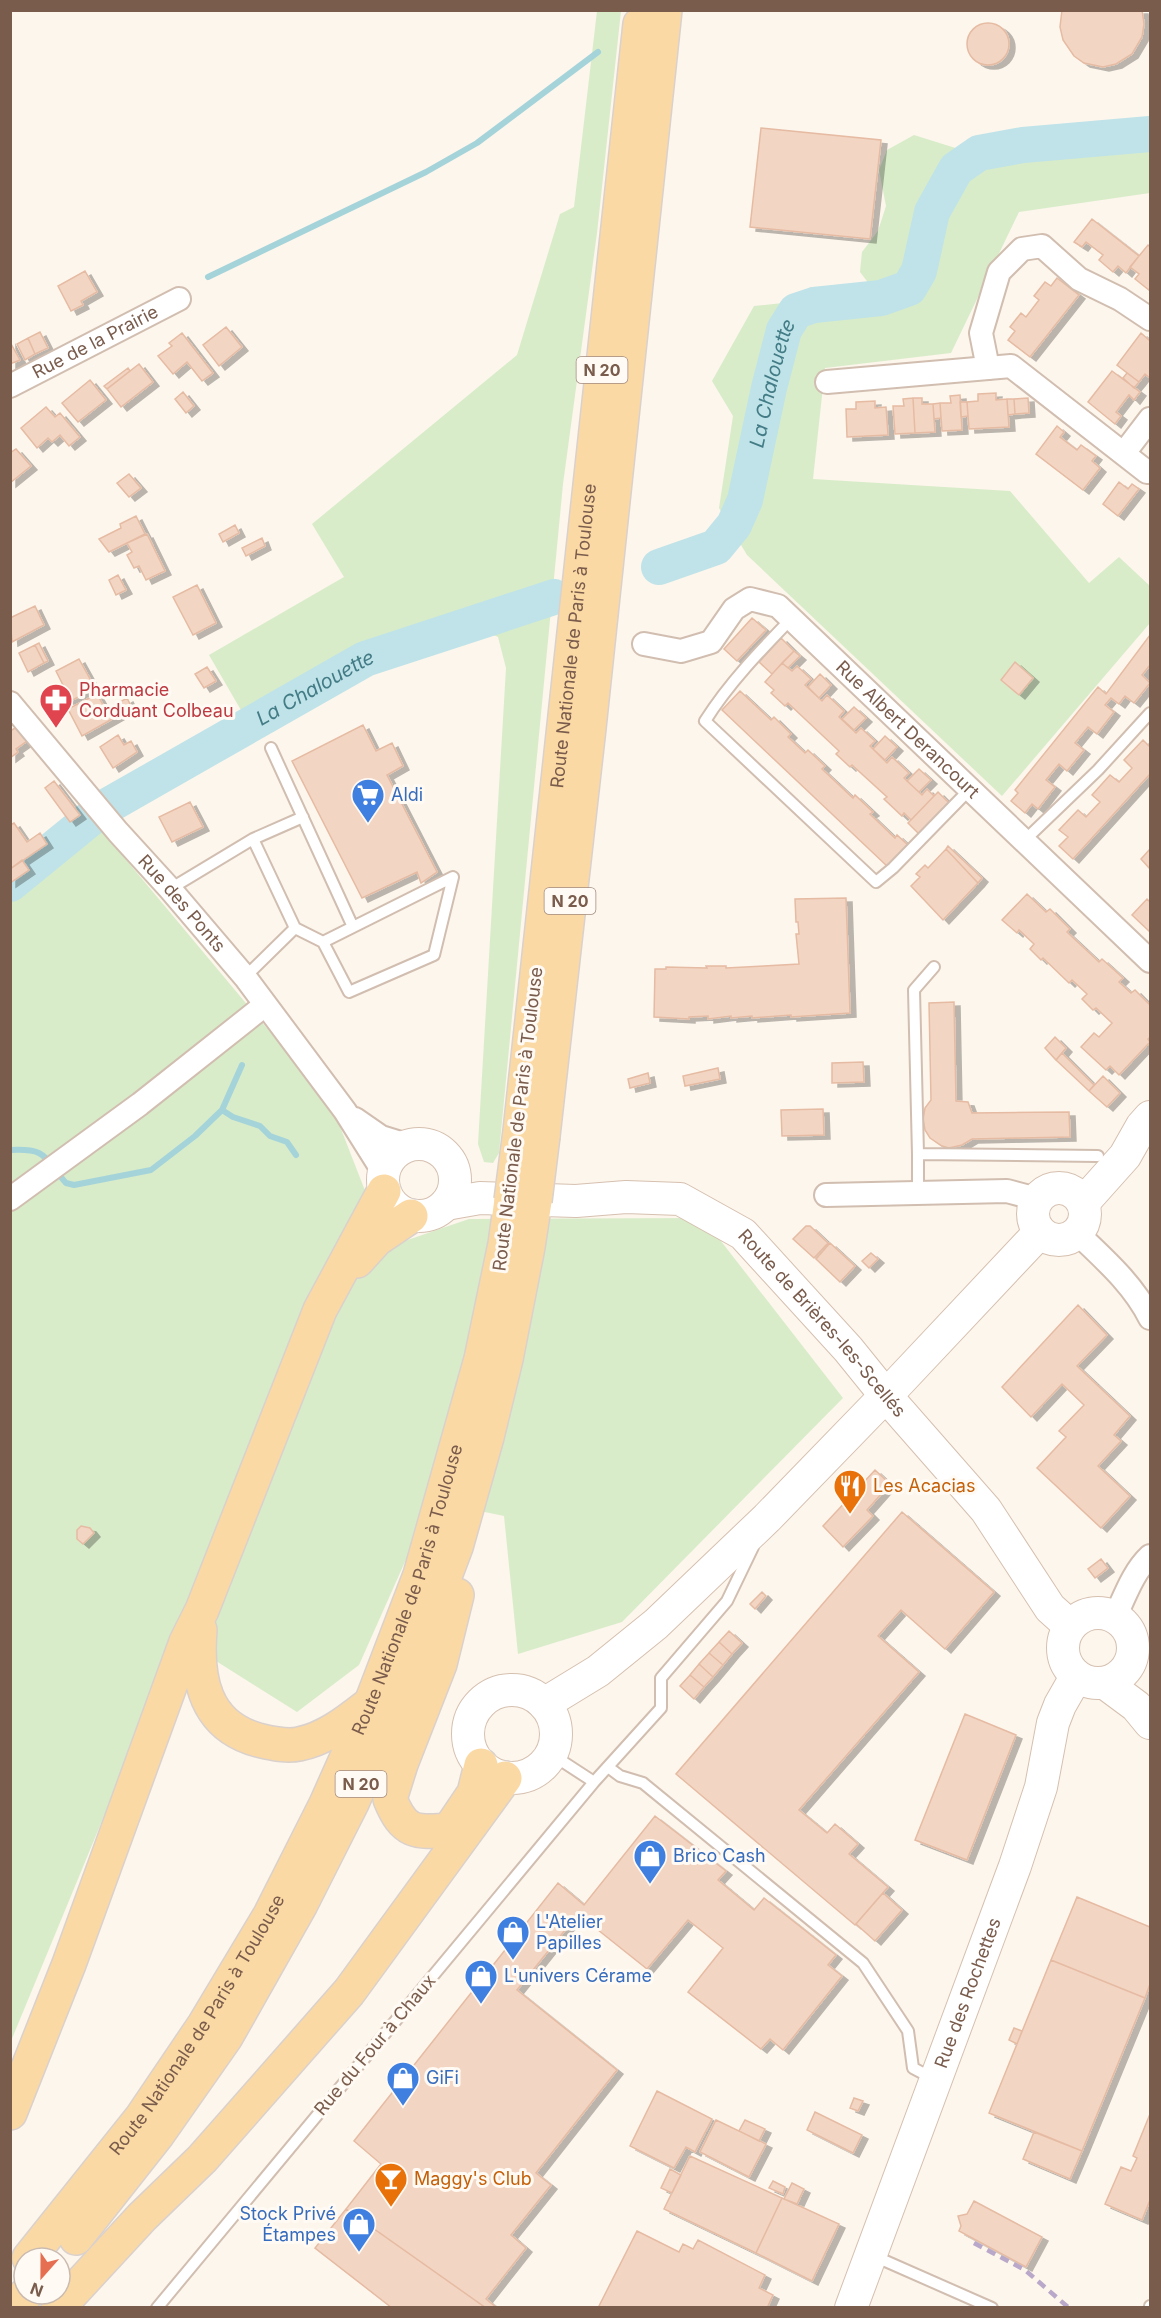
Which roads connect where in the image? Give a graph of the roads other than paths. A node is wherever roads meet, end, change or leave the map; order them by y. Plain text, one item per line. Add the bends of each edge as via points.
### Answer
1 (642, 10) edge
2 (665, 10) edge
3 (180, 299) dead end
4 (1150, 319) edge
5 (988, 368) junction
6 (827, 382) dead end
7 (10, 386) edge
8 (1150, 419) edge
9 (1124, 453) junction
10 (1147, 471) dead end
11 (791, 619) junction
12 (644, 644) dead end
13 (10, 703) edge
14 (1150, 713) edge
15 (271, 748) dead end
16 (970, 789) junction
17 (303, 817) junction
18 (253, 840) junction
19 (1024, 841) junction
20 (170, 889) junction
21 (353, 927) junction
22 (295, 928) junction
23 (323, 942) junction
24 (1150, 961) edge
25 (934, 967) dead end
26 (244, 977) junction
27 (265, 1005) junction
28 (345, 1112) junction
29 (1146, 1122) edge
30 (532, 1133) junction
31 (410, 1146) junction
32 (918, 1154) junction
33 (1098, 1156) junction
34 (384, 1182) junction
35 (450, 1190) junction
36 (918, 1194) junction
37 (826, 1195) dead end
38 (1062, 1197) junction
39 (10, 1199) edge
40 (411, 1216) junction
41 (1040, 1232) junction
42 (1077, 1233) junction
43 (516, 1245) junction
44 (335, 1284) junction
45 (1150, 1318) edge
46 (886, 1396) junction
47 (767, 1518) junction
48 (456, 1547) junction
49 (1150, 1556) edge
50 (202, 1610) junction
51 (1115, 1617) junction
52 (1070, 1626) junction
53 (1104, 1675) junction
54 (371, 1703) junction
55 (544, 1704) junction
56 (1149, 1706) edge
57 (551, 1754) junction
58 (608, 1767) junction
59 (493, 1771) junction
60 (594, 1782) junction
61 (935, 2079) junction
62 (10, 2113) edge
63 (39, 2246) edge
64 (69, 2246) edge
65 (871, 2255) junction
66 (58, 2307) edge
67 (157, 2307) edge
68 (851, 2307) edge
69 (992, 2307) edge

1 - 30 main road, Route Nationale de Paris à Toulouse / N 20
2 - 30 main road, Route Nationale de Paris à Toulouse / N 20 via 589,728
3 - 7 street, Rue de la Prairie
4 - 5 street via 1079,279 1042,246 1022,249 999,272 981,333
5 - 6 street
5 - 9 street via 1011,366
8 - 9 street
9 - 10 street
11 - 12 street, Rue Albert Derancourt via 778,606 750,599 734,609 711,642 681,651
11 - 16 street, Rue Albert Derancourt
11 - 16 lane via 759,651 705,721 876,882
13 - 20 street, Rue des Ponts
14 - 19 lane
15 - 17 lane
16 - 19 street, Rue Albert Derancourt
17 - 18 lane
17 - 21 lane
18 - 20 lane
18 - 22 lane
19 - 24 street, Rue Albert Derancourt
20 - 26 street, Rue des Ponts
21 - 23 lane
21 - 23 lane via 453,877 434,955 349,992
22 - 23 lane
22 - 26 lane
25 - 32 lane via 914,990
26 - 27 street, Rue des Ponts
27 - 28 street, Rue des Ponts
27 - 39 street via 140,1104
28 - 31 street, Rue des Ponts via 381,1137
28 - 34 street, Rue des Ponts
29 - 33 main road via 1110,1143
29 - 38 main road via 1125,1156
30 - 43 main road, Route Nationale de Paris à Toulouse / N 20, bridge
31 - 34 main road via 393,1155
31 - 35 main road via 422,1144 438,1151 451,1164
32 - 33 lane
32 - 36 lane
33 - 38 main road
34 - 40 main road via 394,1207
34 - 44 main road
35 - 40 main road via 430,1215
35 - 46 main road, Route de Brières-les-Scellés via 480,1198 680,1200 743,1234
36 - 37 street
36 - 38 street via 1007,1191
38 - 41 main road via 1033,1211
38 - 42 main road via 1085,1218
40 - 44 main road via 377,1239
41 - 42 main road via 1059,1240
41 - 46 main road
42 - 45 street via 1141,1299
43 - 48 main road, Route Nationale de Paris à Toulouse / N 20 via 507,1359
43 - 54 main road, Route Nationale de Paris à Toulouse / N 20 via 420,1575
44 - 50 main road via 320,1310
46 - 47 main road
46 - 52 main road, Route de Brières-les-Scellés via 986,1510 1050,1608
47 - 55 main road via 656,1624 598,1671
47 - 58 lane, Rue du Four à Chaux via 727,1601 661,1678 661,1708
48 - 59 main road via 461,1579 440,1664 390,1799 397,1816 413,1830 449,1830
48 - 64 main road, Route Nationale de Paris à Toulouse / N 20 via 405,1685 300,1906 226,2037 158,2133
49 - 51 street via 1132,1581
50 - 54 main road via 199,1671 208,1701 224,1723 247,1737 273,1744 298,1744 341,1726
50 - 62 main road via 186,1642 69,1964
51 - 52 main road via 1090,1614
51 - 53 main road via 1131,1636 1132,1656
52 - 53 main road via 1063,1640 1064,1660
53 - 56 main road
53 - 61 main road, Rue des Rochettes via 1060,1705 1041,1786 1015,1866
54 - 63 main road, Route Nationale de Paris à Toulouse / N 20 via 270,1915 204,2025 141,2118
55 - 57 main road via 556,1728
55 - 59 main road via 520,1690 506,1690 481,1702 468,1726 470,1747
57 - 59 main road via 543,1765 519,1778
57 - 60 lane
58 - 60 lane, Rue du Four à Chaux
58 - 61 lane via 643,1784 863,1964 908,2031 912,2068
59 - 66 main road via 349,1992 202,2159
60 - 67 lane, Rue du Four à Chaux
61 - 65 main road, Rue des Rochettes
65 - 68 main road, Rue des Rochettes
65 - 69 lane

